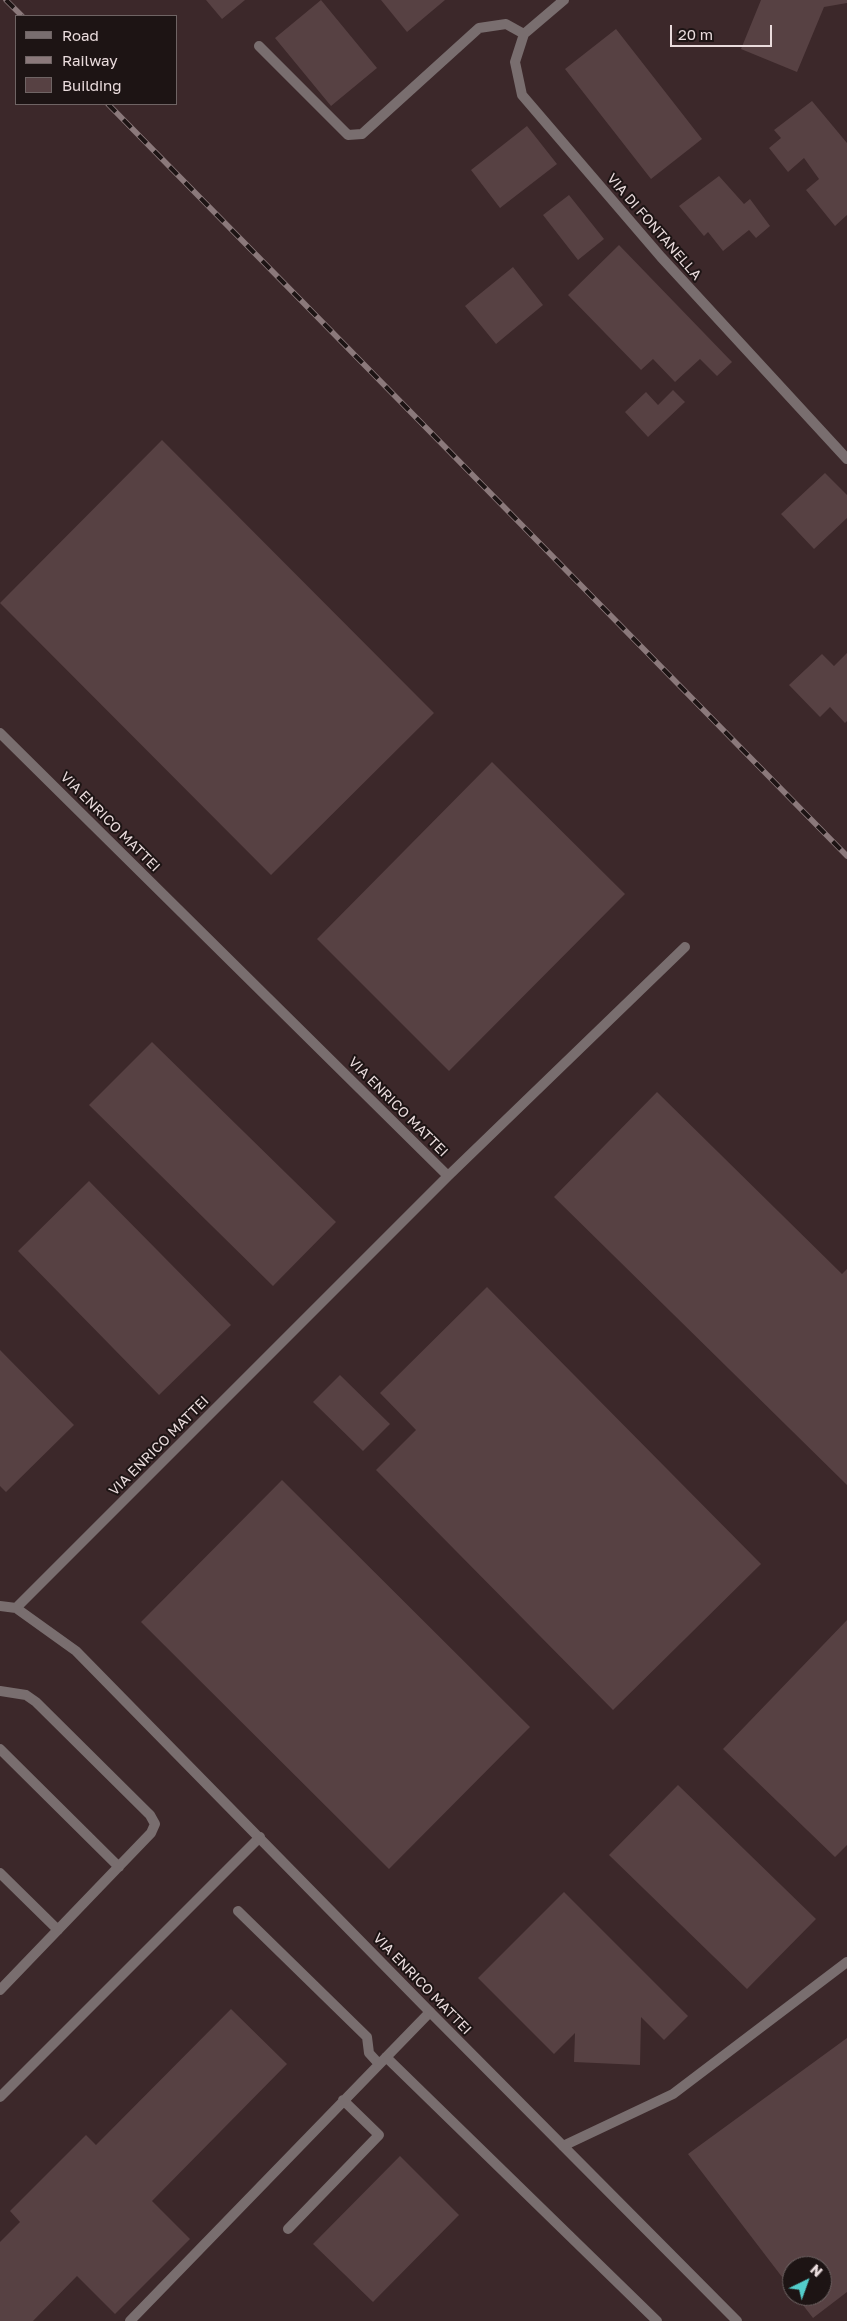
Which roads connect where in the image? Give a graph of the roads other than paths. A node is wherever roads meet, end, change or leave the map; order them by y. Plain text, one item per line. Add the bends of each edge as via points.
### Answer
1 (564, 0) edge
2 (524, 34) junction
3 (259, 46) dead end
4 (847, 459) edge
5 (0, 733) edge
6 (686, 947) dead end
7 (448, 1176) junction
8 (0, 1606) edge
9 (16, 1608) junction
10 (0, 1691) edge
11 (0, 1749) edge
12 (260, 1837) junction
13 (119, 1866) junction
14 (0, 1873) edge
15 (238, 1911) dead end
16 (58, 1930) junction
17 (847, 1962) edge
18 (0, 1990) edge
19 (430, 2012) junction
20 (382, 2060) junction
21 (0, 2097) edge
22 (343, 2100) junction
23 (563, 2146) junction
24 (288, 2228) dead end
25 (130, 2321) edge
26 (657, 2321) edge
27 (737, 2321) edge

1 - 2 street
2 - 3 street via 506,24 479,28 362,134 348,136
2 - 4 street, VIA DI FONTANELLA via 515,62 522,95 661,257
5 - 7 street, VIA ENRICO MATTEI
6 - 7 street
7 - 9 street, VIA ENRICO MATTEI
8 - 9 street, VIA ENRICO MATTEI
9 - 12 street, VIA ENRICO MATTEI via 76,1651
10 - 13 street via 26,1695 36,1702 150,1815 155,1824 152,1833
11 - 13 street
12 - 19 street, VIA ENRICO MATTEI
12 - 21 street
13 - 16 street
14 - 16 street
15 - 20 street via 367,2037 369,2053
16 - 18 street
17 - 23 street via 673,2094
19 - 20 street
19 - 23 street, VIA ENRICO MATTEI
20 - 22 street
20 - 26 street
22 - 24 street via 379,2135
22 - 25 street
23 - 27 street, VIA ENRICO MATTEI

